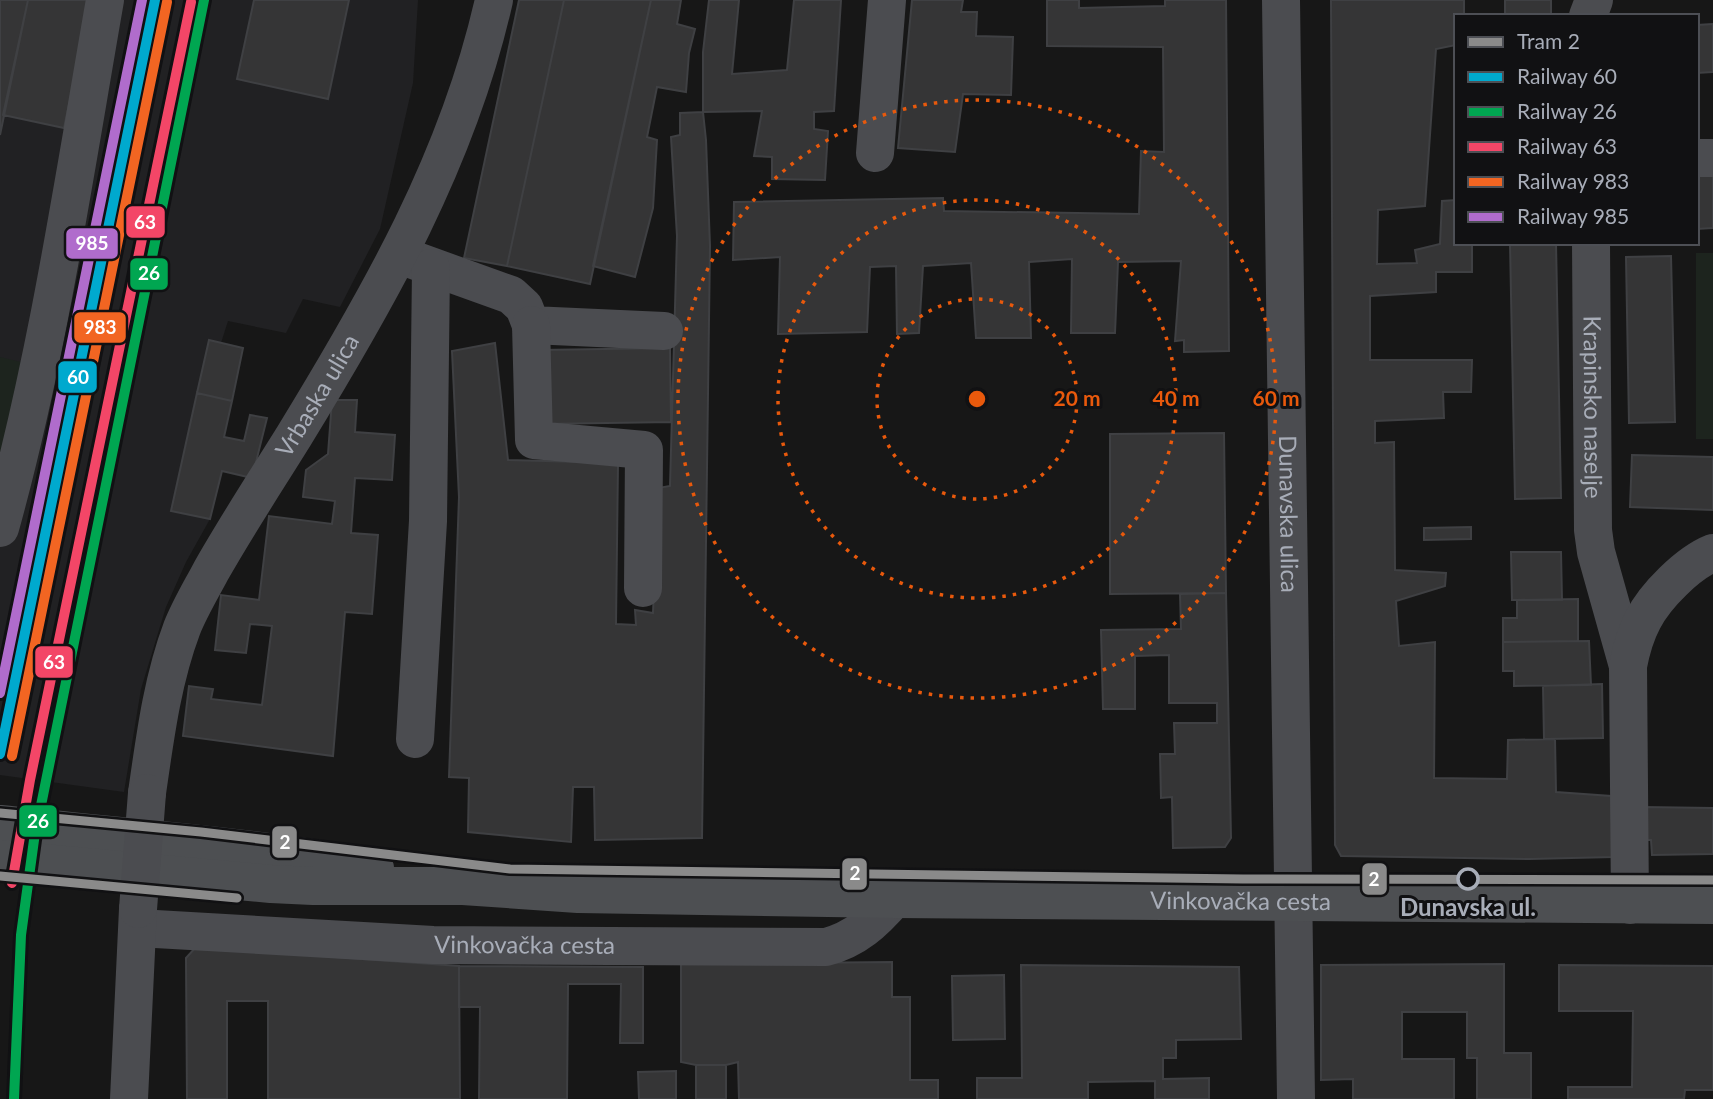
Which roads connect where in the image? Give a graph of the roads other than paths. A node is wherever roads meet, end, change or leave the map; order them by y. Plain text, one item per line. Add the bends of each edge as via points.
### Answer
1 (106, 0) edge
2 (494, 0) edge
3 (887, 0) edge
4 (1281, 0) edge
5 (875, 153) dead end
6 (1591, 245) edge
7 (415, 261) junction
8 (531, 326) junction
9 (664, 331) dead end
10 (0, 528) edge
11 (1713, 553) edge
12 (1602, 570) junction
13 (1674, 582) junction
14 (643, 588) dead end
15 (1628, 666) junction
16 (415, 739) dead end
17 (0, 824) edge
18 (0, 859) edge
19 (463, 886) junction
20 (894, 899) junction
21 (1293, 903) junction
22 (1630, 905) junction
23 (1713, 905) edge
24 (138, 919) junction
25 (129, 1099) edge
26 (1296, 1099) edge

1 - 10 street via 46,340
2 - 7 street, Vrbaska ulica via 484,47
3 - 5 street
4 - 21 street, Dunavska ulica
6 - 12 street, Krapinsko naselje via 1593,530
7 - 8 street via 510,295 524,307
7 - 16 street via 428,521
7 - 24 street, Vrbaska ulica, bridge via 315,400 222,552 183,626 161,705 147,793
8 - 9 street
8 - 14 street via 534,440 644,450
11 - 13 street, Krapinsko naselje
12 - 13 street via 1645,584
12 - 15 street, Krapinsko naselje
13 - 15 street, Krapinsko naselje via 1643,619
15 - 22 street, Krapinsko naselje
17 - 19 main road, Vinkovačka cesta via 321,859
18 - 19 main road, Vinkovačka cesta via 271,884
19 - 20 main road, Vinkovačka cesta via 578,894
20 - 21 main road, Vinkovačka cesta
20 - 24 street, Vinkovačka cesta via 873,924 825,947 433,945
21 - 22 main road, Vinkovačka cesta
21 - 26 street, Dunavska ulica
22 - 23 main road, Vinkovačka cesta
24 - 25 street, Vrbaska ulica

